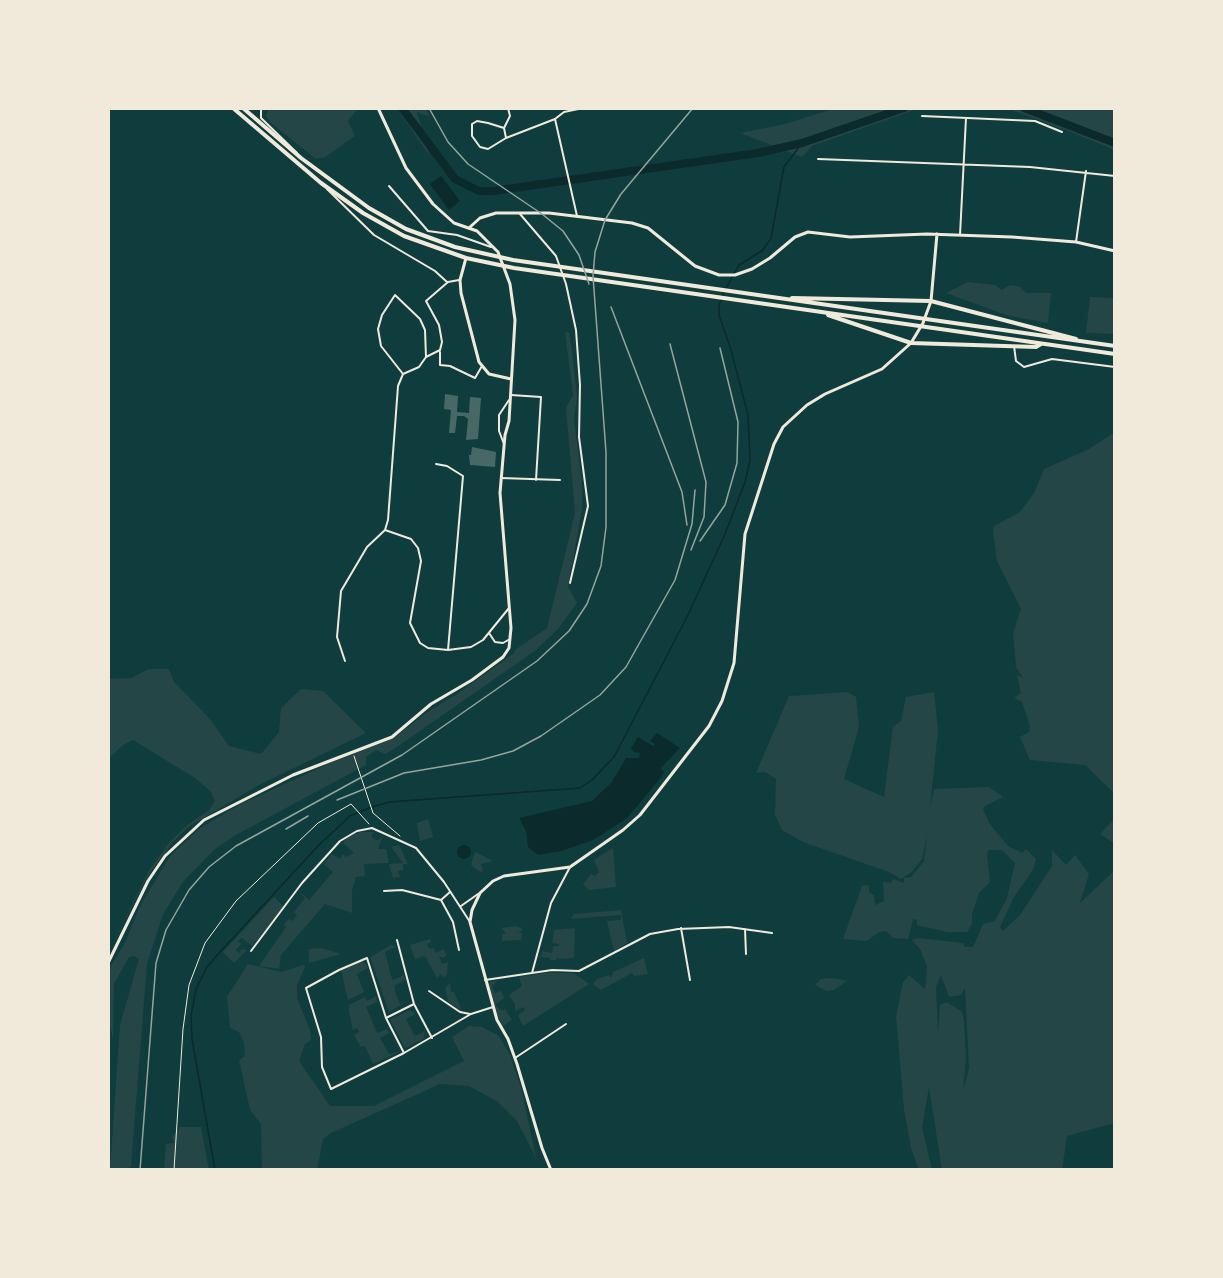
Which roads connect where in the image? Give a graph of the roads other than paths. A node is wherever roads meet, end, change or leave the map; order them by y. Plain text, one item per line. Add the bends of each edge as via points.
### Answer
1 (233, 108) edge
2 (243, 108) edge
3 (261, 108) edge
4 (378, 108) edge
5 (508, 108) edge
6 (583, 108) edge
7 (922, 116) dead end
8 (966, 118) junction
9 (555, 119) junction
10 (504, 128) junction
11 (1062, 132) dead end
12 (506, 138) junction
13 (301, 158) junction
14 (818, 159) dead end
15 (965, 165) junction
16 (1086, 171) junction
17 (1115, 176) edge
18 (321, 183) junction
19 (389, 186) dead end
20 (520, 214) junction
21 (578, 216) junction
22 (470, 226) junction
23 (937, 234) junction
24 (960, 235) junction
25 (1076, 242) junction
26 (493, 247) junction
27 (1115, 251) edge
28 (466, 258) junction
29 (460, 280) junction
30 (448, 282) junction
31 (782, 298) junction
32 (931, 301) junction
33 (822, 312) junction
34 (1089, 342) junction
35 (911, 343) junction
36 (1042, 344) junction
37 (1014, 346) junction
38 (1115, 346) edge
39 (440, 350) junction
40 (1115, 354) edge
41 (426, 357) junction
42 (482, 366) junction
43 (1115, 368) edge
44 (403, 374) junction
45 (512, 379) junction
46 (511, 396) junction
47 (503, 440) junction
48 (436, 464) dead end
49 (501, 478) junction
50 (536, 480) junction
51 (560, 480) dead end
52 (385, 530) junction
53 (570, 583) dead end
54 (510, 606) junction
55 (489, 633) junction
56 (510, 639) junction
57 (448, 650) junction
58 (345, 661) dead end
59 (570, 867) junction
60 (384, 891) dead end
61 (450, 892) junction
62 (480, 893) junction
63 (441, 900) junction
64 (460, 907) junction
65 (470, 922) junction
66 (681, 928) junction
67 (745, 929) junction
68 (772, 933) dead end
69 (397, 940) dead end
70 (459, 950) dead end
71 (251, 951) dead end
72 (746, 954) dead end
73 (108, 963) edge
74 (532, 973) junction
75 (485, 980) junction
76 (690, 980) dead end
77 (429, 991) dead end
78 (414, 1004) junction
79 (493, 1007) junction
80 (471, 1014) junction
81 (386, 1018) junction
82 (566, 1024) dead end
83 (432, 1038) junction
84 (404, 1053) junction
85 (515, 1058) junction
86 (551, 1170) edge

1 - 18 highway
2 - 13 highway
3 - 13 street via 261,118
4 - 22 street via 406,168 433,204 453,224
5 - 10 street via 510,116
6 - 9 street via 564,112
7 - 8 street
8 - 11 street via 1035,121
8 - 15 street
9 - 12 street
9 - 21 street
10 - 12 street
10 - 12 street via 477,121 470,127 474,140 485,149
13 - 31 highway via 385,218 431,239 491,257
14 - 15 street
15 - 16 street
15 - 24 street
16 - 17 street
16 - 25 street
18 - 28 highway via 380,224
18 - 30 street via 363,226
19 - 26 street via 428,231
20 - 21 street
20 - 22 street via 490,214
20 - 53 street via 556,256 576,330 579,437 588,506
21 - 23 street via 648,228 687,262 719,275 741,273 766,261 804,233 850,237
22 - 26 street
23 - 24 street
23 - 32 street
24 - 25 street
25 - 27 street
26 - 45 street via 508,274 515,320
28 - 29 street
28 - 33 highway
29 - 30 street
29 - 42 street
30 - 39 street via 426,301 439,325
31 - 32 highway
31 - 34 highway
32 - 34 highway
32 - 35 street
33 - 35 highway
33 - 36 highway
34 - 38 highway
35 - 37 highway
35 - 59 street via 877,371 815,399 783,427 768,458 745,534 734,663 722,701 693,749 640,815
36 - 37 highway
36 - 40 highway
37 - 43 street via 1016,362 1024,367 1052,359
39 - 41 street
39 - 42 street via 440,365 475,378
41 - 44 street via 419,367
41 - 44 street via 425,330 420,319 395,295 378,329 381,346
42 - 45 street via 495,376
44 - 52 street via 398,386
45 - 46 street
46 - 47 street
46 - 47 street via 499,415 498,431
46 - 50 street via 541,398
47 - 49 street
48 - 57 street via 463,476
49 - 50 street
49 - 54 street
50 - 51 street
52 - 57 street via 411,539 421,561 410,623 413,633 428,648
52 - 58 street via 367,547 341,591 338,637
54 - 55 street
54 - 56 street
55 - 56 street via 495,642
55 - 57 street via 471,647
56 - 73 street via 503,657 431,704 392,737 293,775 204,820 165,856 148,881
59 - 62 street via 504,876
59 - 74 street via 551,903
60 - 63 street via 402,890
61 - 63 street
61 - 64 street
61 - 71 street via 407,842 372,828 357,831 340,841 302,883
62 - 64 street
62 - 65 street
63 - 70 street via 453,922
64 - 65 street
65 - 75 street
66 - 67 street
66 - 74 street via 650,934 579,971
66 - 76 street
67 - 68 street
67 - 72 street
69 - 78 street
74 - 75 street
75 - 79 street
77 - 80 street via 460,1012
78 - 81 street
78 - 83 street
79 - 80 street
79 - 85 street
80 - 83 street
81 - 84 street
81 - 84 street via 368,958 306,988 321,1036 322,1067 332,1089
82 - 85 street
83 - 84 street
85 - 86 street

